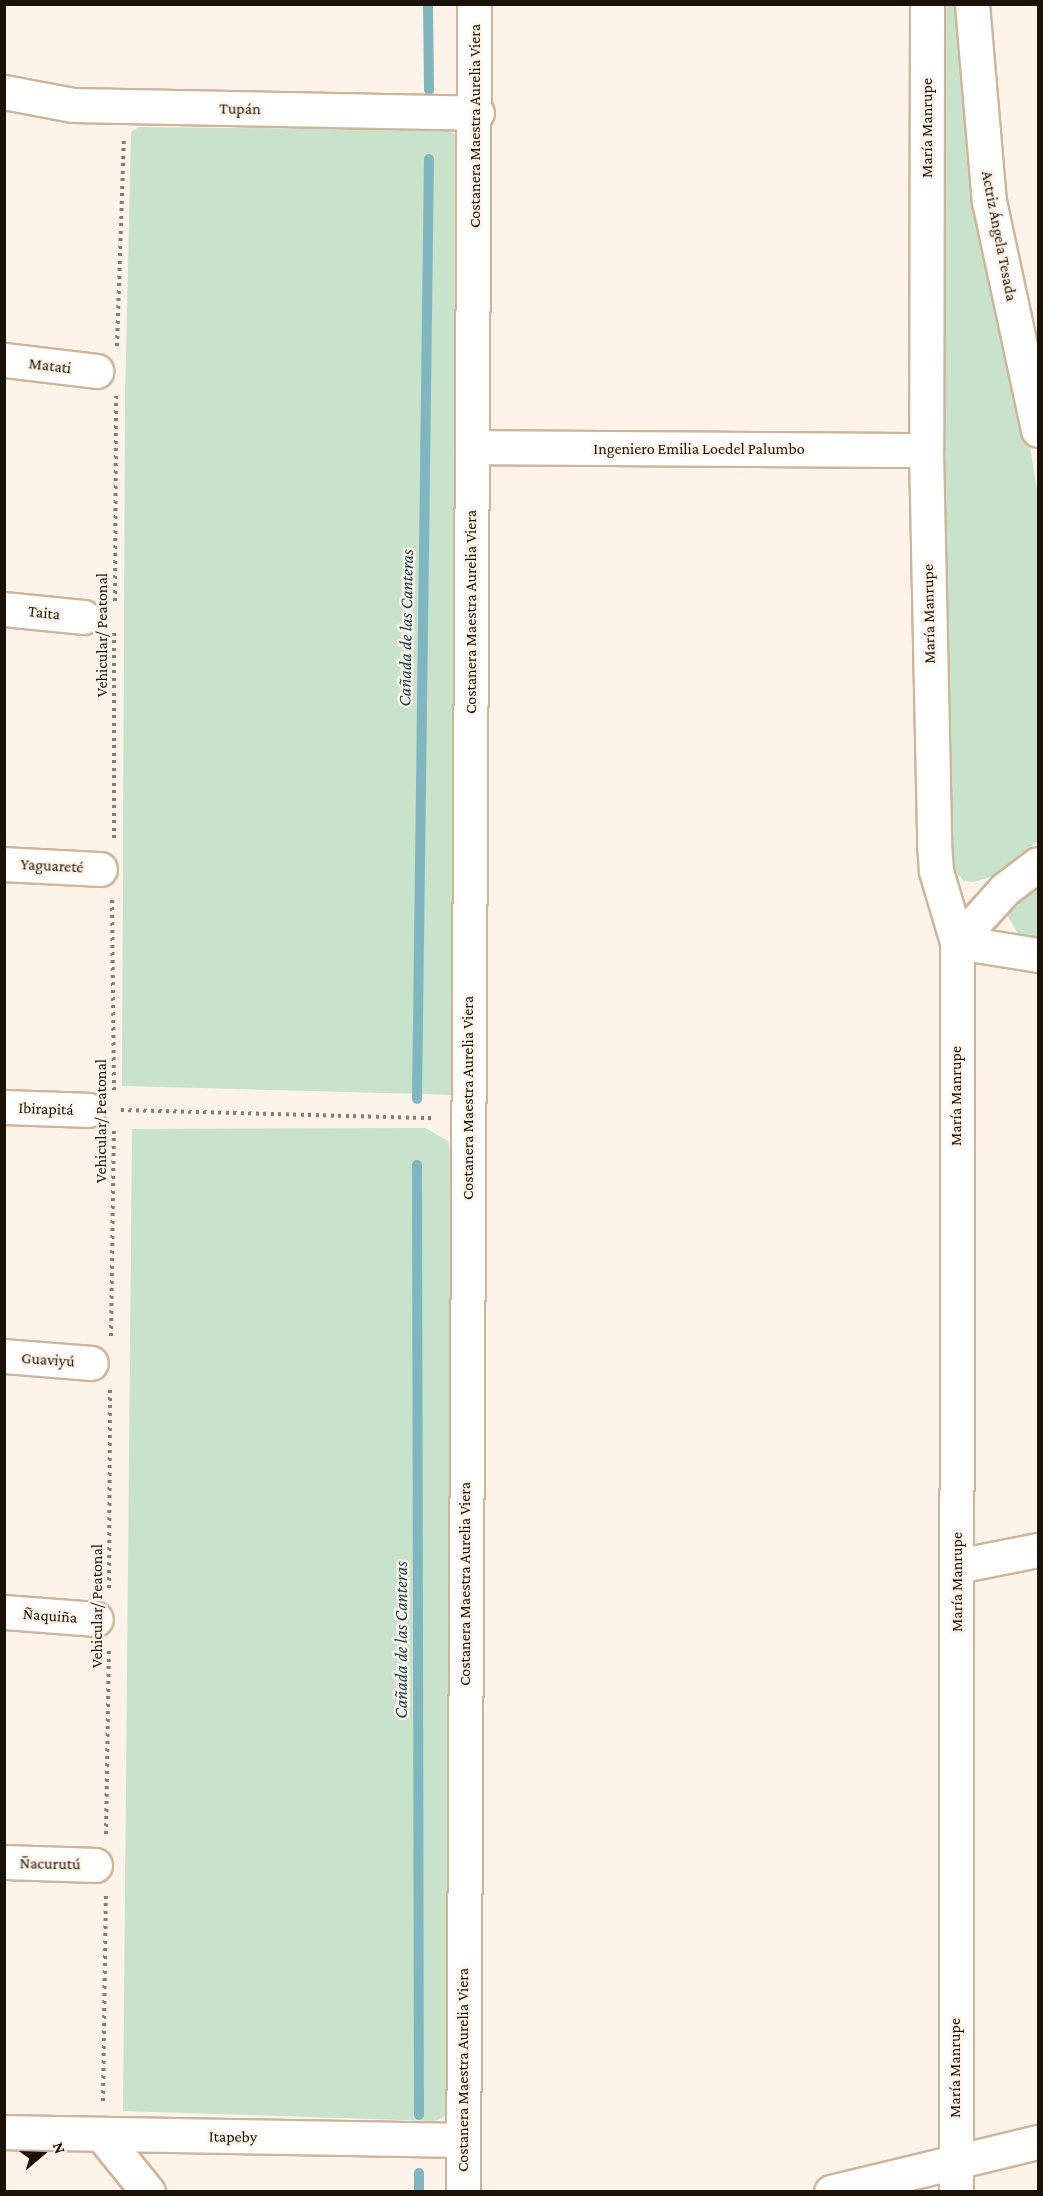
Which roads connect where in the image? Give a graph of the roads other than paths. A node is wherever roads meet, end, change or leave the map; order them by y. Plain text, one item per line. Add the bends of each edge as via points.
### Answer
1 (474, 4) edge
2 (927, 4) edge
3 (972, 4) edge
4 (4, 92) edge
5 (477, 113) junction
6 (4, 360) edge
7 (110, 371) road end
8 (1038, 430) edge
9 (472, 447) junction
10 (926, 450) junction
11 (4, 609) edge
12 (84, 617) dead end
13 (4, 864) edge
14 (1038, 864) edge
15 (109, 869) road end
16 (957, 942) junction
17 (1038, 955) edge
18 (4, 1107) edge
19 (106, 1114) road end
20 (4, 1356) edge
21 (104, 1359) road end
22 (1038, 1550) edge
23 (957, 1566) junction
24 (4, 1612) edge
25 (105, 1619) road end
26 (4, 1862) edge
27 (102, 1865) road end
28 (4, 2132) edge
29 (102, 2135) junction
30 (462, 2140) junction
31 (1038, 2142) edge
32 (955, 2177) edge
33 (148, 2192) edge
34 (463, 2192) edge
35 (831, 2192) edge

1 - 5 street, Costanera Maestra Aurelia Viera
2 - 10 street, María Manrupe
3 - 8 street, Actriz Ángela Tesada via 989,201
4 - 5 street, Tupán via 73,105
5 - 9 street, Costanera Maestra Aurelia Viera
6 - 7 street, Matati
9 - 10 street, Ingeniero Emilia Loedel Palumbo
9 - 30 street, Costanera Maestra Aurelia Viera
10 - 16 street, María Manrupe via 934,843 936,871
11 - 12 street, Taita
13 - 15 street, Yaguareté
14 - 16 street via 1005,889
16 - 17 street
16 - 23 street, María Manrupe
18 - 19 street, Ibirapitá
20 - 21 street, Guaviyú
22 - 23 street
23 - 32 street, María Manrupe
24 - 25 street, Ñaquiña
26 - 27 street, Ñacurutú
28 - 29 street, Itapeby
29 - 30 street, Itapeby
29 - 33 street
30 - 34 street, Costanera Maestra Aurelia Viera
31 - 32 street
32 - 35 street

